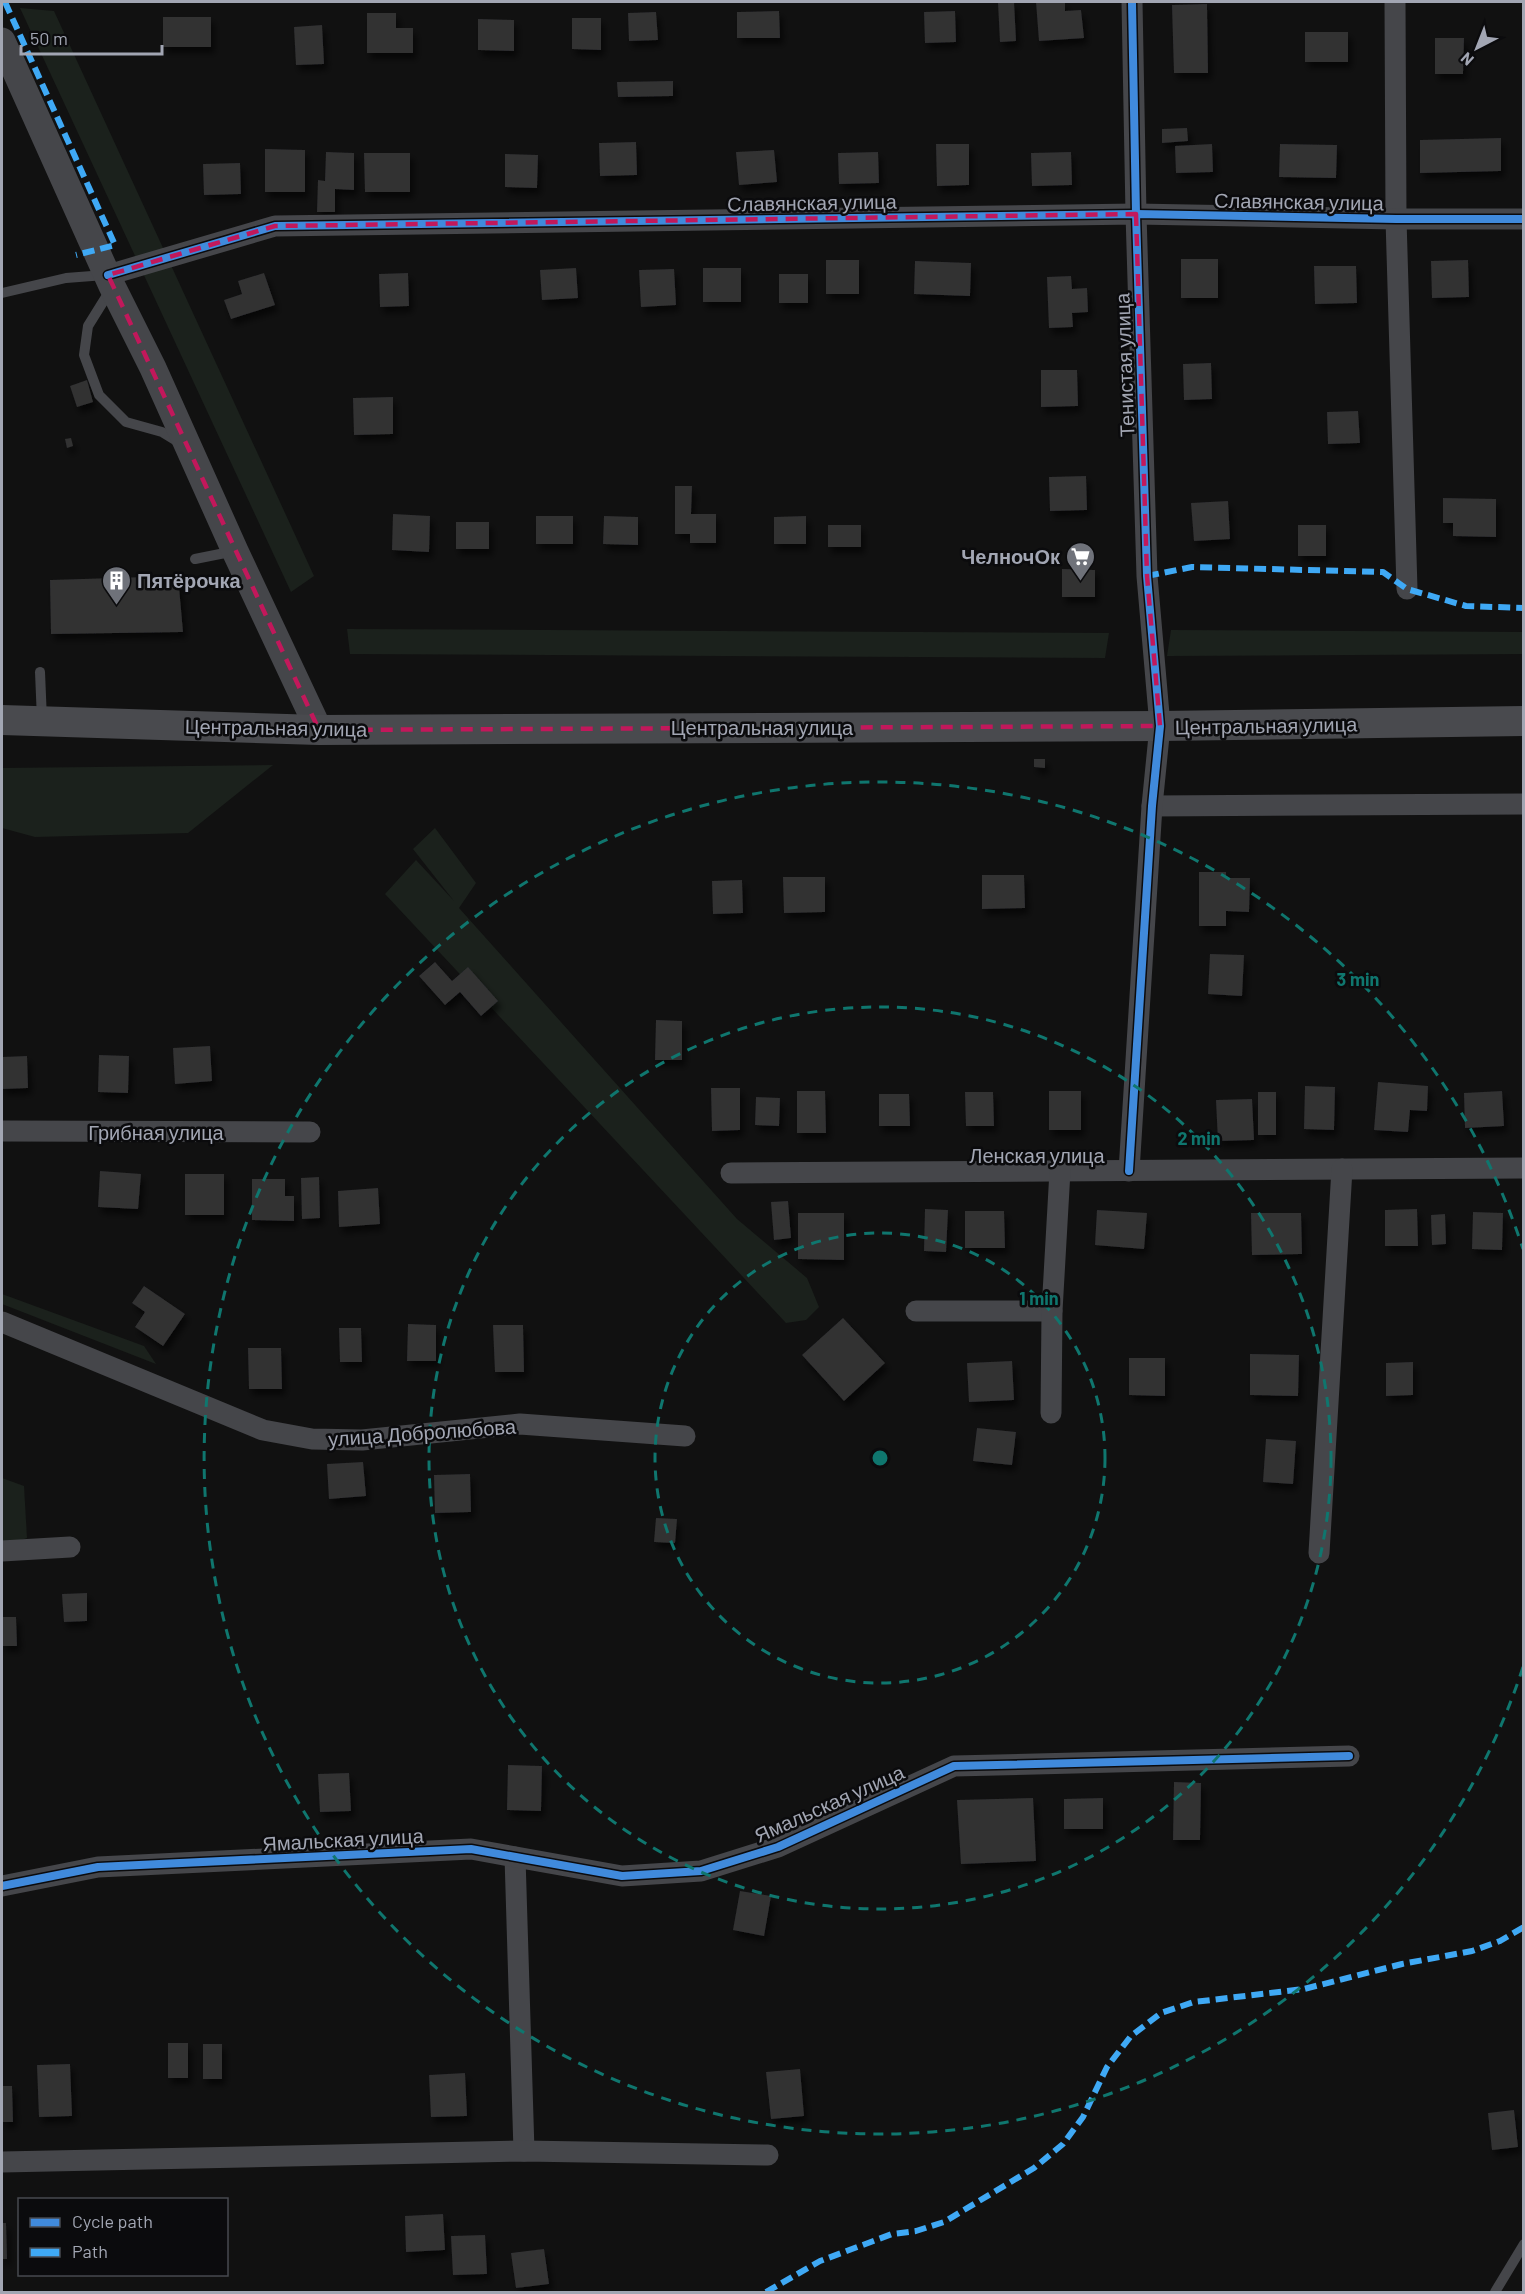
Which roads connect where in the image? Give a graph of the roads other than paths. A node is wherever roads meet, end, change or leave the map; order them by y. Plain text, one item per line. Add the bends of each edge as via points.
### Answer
1 (1132, 2) edge
2 (1395, 2) edge
3 (2, 41) edge
4 (1136, 214) junction
5 (1396, 219) junction
6 (1524, 219) edge
7 (110, 280) junction
8 (2, 293) edge
9 (189, 449) junction
10 (235, 551) junction
11 (195, 559) dead end
12 (1407, 589) dead end
13 (40, 672) dead end
14 (2, 720) edge
15 (42, 720) junction
16 (1524, 721) edge
17 (1160, 726) junction
18 (319, 730) junction
19 (1524, 804) edge
20 (1152, 806) junction
21 (2, 1131) edge
22 (310, 1132) dead end
23 (1524, 1168) edge
24 (1342, 1169) junction
25 (1060, 1171) junction
26 (1129, 1171) junction
27 (731, 1173) dead end
28 (916, 1311) dead end
29 (1052, 1311) junction
30 (2, 1322) edge
31 (1051, 1413) dead end
32 (685, 1436) dead end
33 (70, 1547) dead end
34 (2, 1551) edge
35 (1319, 1553) dead end
36 (1349, 1756) dead end
37 (515, 1857) junction
38 (2, 1886) edge
39 (524, 2151) junction
40 (768, 2155) dead end
41 (2, 2162) edge
42 (1524, 2244) edge
43 (1495, 2292) edge

1 - 4 street, Тенистая улица
2 - 5 street
3 - 7 street
4 - 5 street, Славянская улица
4 - 7 street, Славянская улица via 274,226
4 - 17 street, Тенистая улица via 1147,576
5 - 6 street, Славянская улица
5 - 12 street
7 - 8 lane via 66,278
7 - 9 street
7 - 9 lane via 88,326 84,355 99,395 126,422 162,432
9 - 10 street
10 - 11 lane
10 - 18 street
13 - 15 lane
14 - 15 main road, Центральная улица
15 - 18 main road, Центральная улица
16 - 17 main road, Центральная улица
17 - 18 main road, Центральная улица
17 - 20 street, Тенистая улица
19 - 20 street
20 - 26 street, Тенистая улица
21 - 22 street, Грибная улица
23 - 24 street, Ленская улица
24 - 26 street, Ленская улица
24 - 35 street
25 - 26 street, Ленская улица
25 - 27 street, Ленская улица
25 - 29 street
28 - 29 street
29 - 31 street
30 - 32 street, улица Добролюбова via 263,1430 312,1439 362,1440 520,1424
33 - 34 street
36 - 37 street, Ямальская улица via 954,1766 778,1847 701,1871 622,1876
37 - 38 street, Ямальская улица via 471,1850 98,1867
37 - 39 street
39 - 40 street
39 - 41 street
42 - 43 lane

